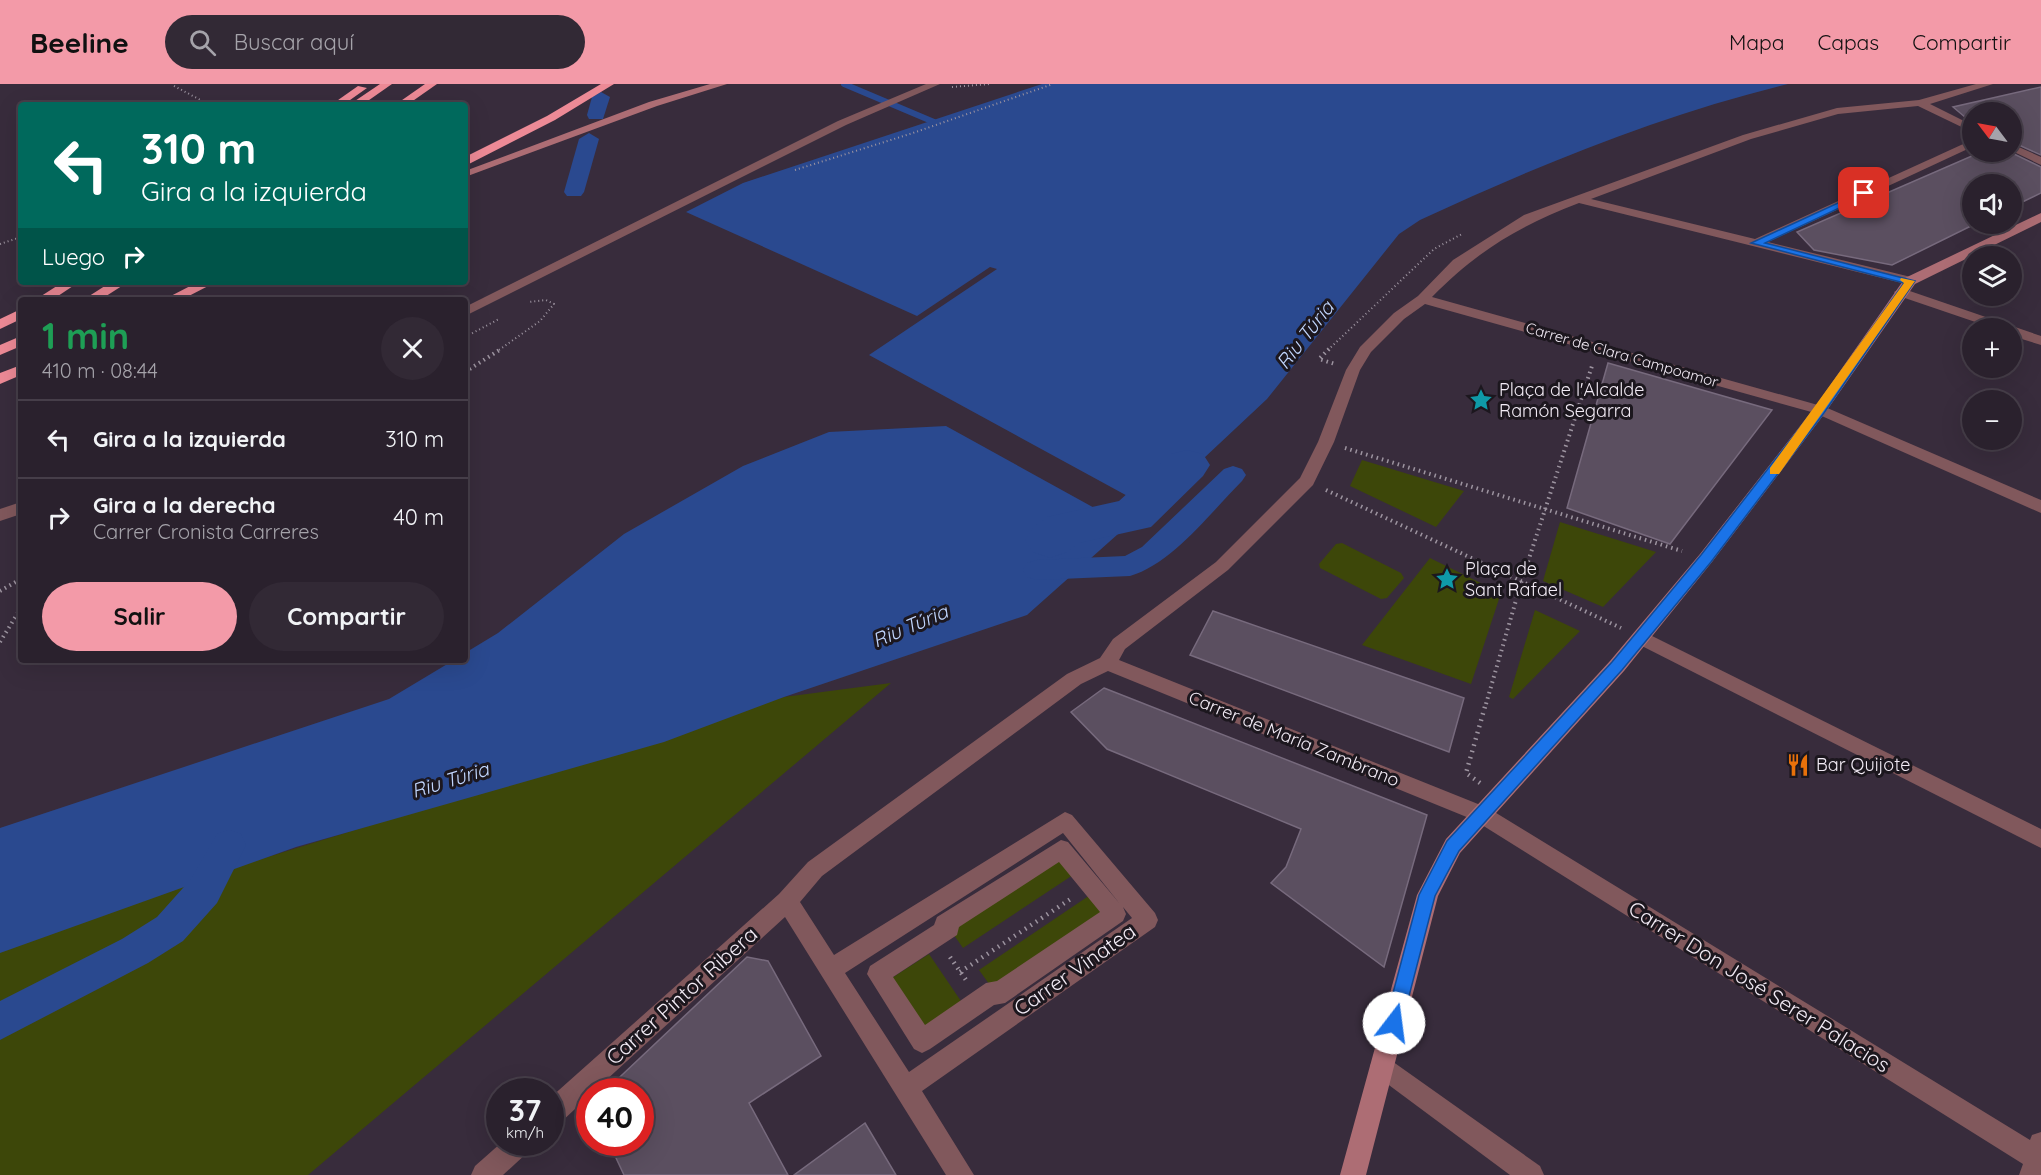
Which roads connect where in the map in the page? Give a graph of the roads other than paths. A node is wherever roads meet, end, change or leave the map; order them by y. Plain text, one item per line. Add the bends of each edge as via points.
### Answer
1 (368, 84) edge
2 (387, 84) edge
3 (432, 84) edge
4 (609, 84) edge
5 (722, 84) edge
6 (935, 84) edge
7 (1988, 84) edge
8 (341, 102) edge
9 (359, 102) edge
10 (405, 102) edge
11 (1920, 103) junction
12 (1962, 124) edge
13 (1962, 148) edge
14 (2022, 152) edge
15 (2041, 161) edge
16 (468, 169) edge
17 (468, 169) edge
18 (1577, 199) junction
19 (2041, 217) edge
20 (1756, 243) junction
21 (67, 285) edge
22 (116, 285) edge
23 (202, 285) edge
24 (1906, 287) junction
25 (47, 297) edge
26 (95, 297) edge
27 (176, 297) edge
28 (1423, 299) junction
29 (468, 311) edge
30 (18, 315) edge
31 (1981, 318) edge
32 (0, 325) edge
33 (2022, 334) edge
34 (2041, 341) edge
35 (18, 342) edge
36 (0, 351) edge
37 (18, 370) edge
38 (0, 379) edge
39 (1820, 410) junction
40 (2041, 507) edge
41 (18, 509) edge
42 (0, 515) edge
43 (1642, 638) junction
44 (1107, 663) junction
45 (1481, 814) junction
46 (2041, 839) edge
47 (787, 901) junction
48 (831, 969) junction
49 (981, 1001) joint
50 (1382, 1066) junction
51 (906, 1088) junction
52 (564, 1102) edge
53 (505, 1156) edge
54 (2037, 1159) edge
55 (484, 1175) edge
56 (962, 1175) edge
57 (1353, 1175) edge
58 (1531, 1175) edge

1 - 8 highway
2 - 9 highway
3 - 10 highway
4 - 16 highway
5 - 17 street
6 - 29 street via 879,106
7 - 11 street
11 - 12 street
11 - 18 street via 1837,111 1747,137
13 - 20 street
14 - 15 street
18 - 20 street
18 - 28 street via 1528,218 1458,263
19 - 24 street
20 - 24 street
21 - 25 highway
22 - 26 highway
23 - 27 highway
24 - 31 street
24 - 39 street
28 - 39 street, Carrer de Clara Campoamor
28 - 44 street via 1399,316 1365,350 1307,481 1222,567 1119,644
30 - 32 highway
33 - 34 street
35 - 36 highway
37 - 38 highway
39 - 40 street, Carrer de Clara Campoamor
39 - 43 street
41 - 42 street
43 - 45 street
43 - 46 street
44 - 45 street, Carrer de María Zambrano
44 - 47 street, Carrer Pintor Ribera via 1074,679 815,869
45 - 50 street via 1453,846 1428,895
45 - 54 street, Carrer Don José Serer Palacios
47 - 48 street
47 - 52 street, Carrer Pintor Ribera
48 - 51 street
48 - 51 street, Carrer Vinatea via 1065,821 1147,920
49 - 49 street via 922,1041 878,974 949,928 945,924 1061,849 1115,914 997,995 994,991
50 - 57 street
50 - 58 street
51 - 56 street
53 - 55 street

